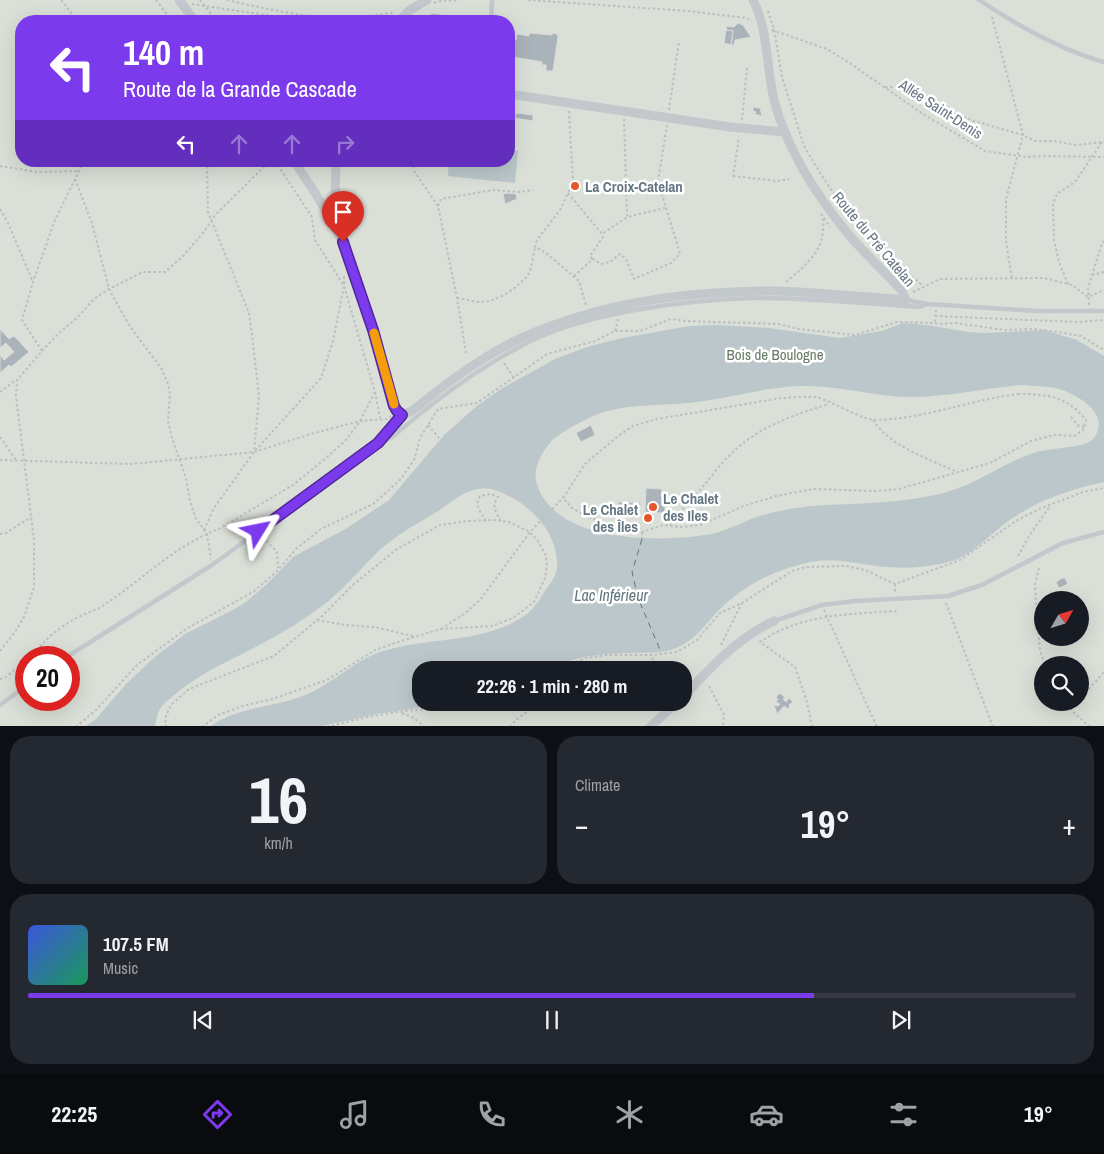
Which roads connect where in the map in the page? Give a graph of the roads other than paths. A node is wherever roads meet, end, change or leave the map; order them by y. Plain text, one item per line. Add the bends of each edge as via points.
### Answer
1 (427, 0) edge
2 (492, 0) edge
3 (753, 0) edge
4 (979, 0) edge
5 (182, 1) edge
6 (191, 15) edge
7 (405, 15) edge
8 (491, 15) edge
9 (1104, 62) edge
10 (515, 95) edge
11 (785, 132) junction
12 (298, 167) edge
13 (336, 167) edge
14 (343, 242) junction
15 (906, 300) junction
16 (927, 304) junction
17 (1104, 310) edge
18 (402, 415) junction
19 (378, 443) junction
20 (1104, 532) edge
21 (774, 621) joint
22 (80, 649) edge
23 (692, 688) edge
24 (15, 694) edge
25 (0, 705) edge
26 (667, 711) edge
27 (650, 726) edge

1 - 7 street
2 - 8 lane
3 - 11 street, Route du Pré Catelan via 764,27 773,94
4 - 9 lane via 1076,54
5 - 6 street
10 - 11 street
11 - 15 street, Route du Pré Catelan via 816,189 850,236 902,291
12 - 14 street
13 - 14 street via 335,197
14 - 18 street via 373,330 394,406
15 - 16 lane
15 - 18 street via 766,292 680,296 620,306 539,330 517,340 461,373 412,411
16 - 17 lane via 1037,311
16 - 19 lane via 918,307 756,298 657,306 583,322 538,338 500,357 474,373 391,438
18 - 19 lane
19 - 22 lane via 212,565
20 - 21 lane via 1063,543 982,584 944,596 822,605
21 - 23 street via 754,630 723,655
24 - 25 lane
26 - 27 street

